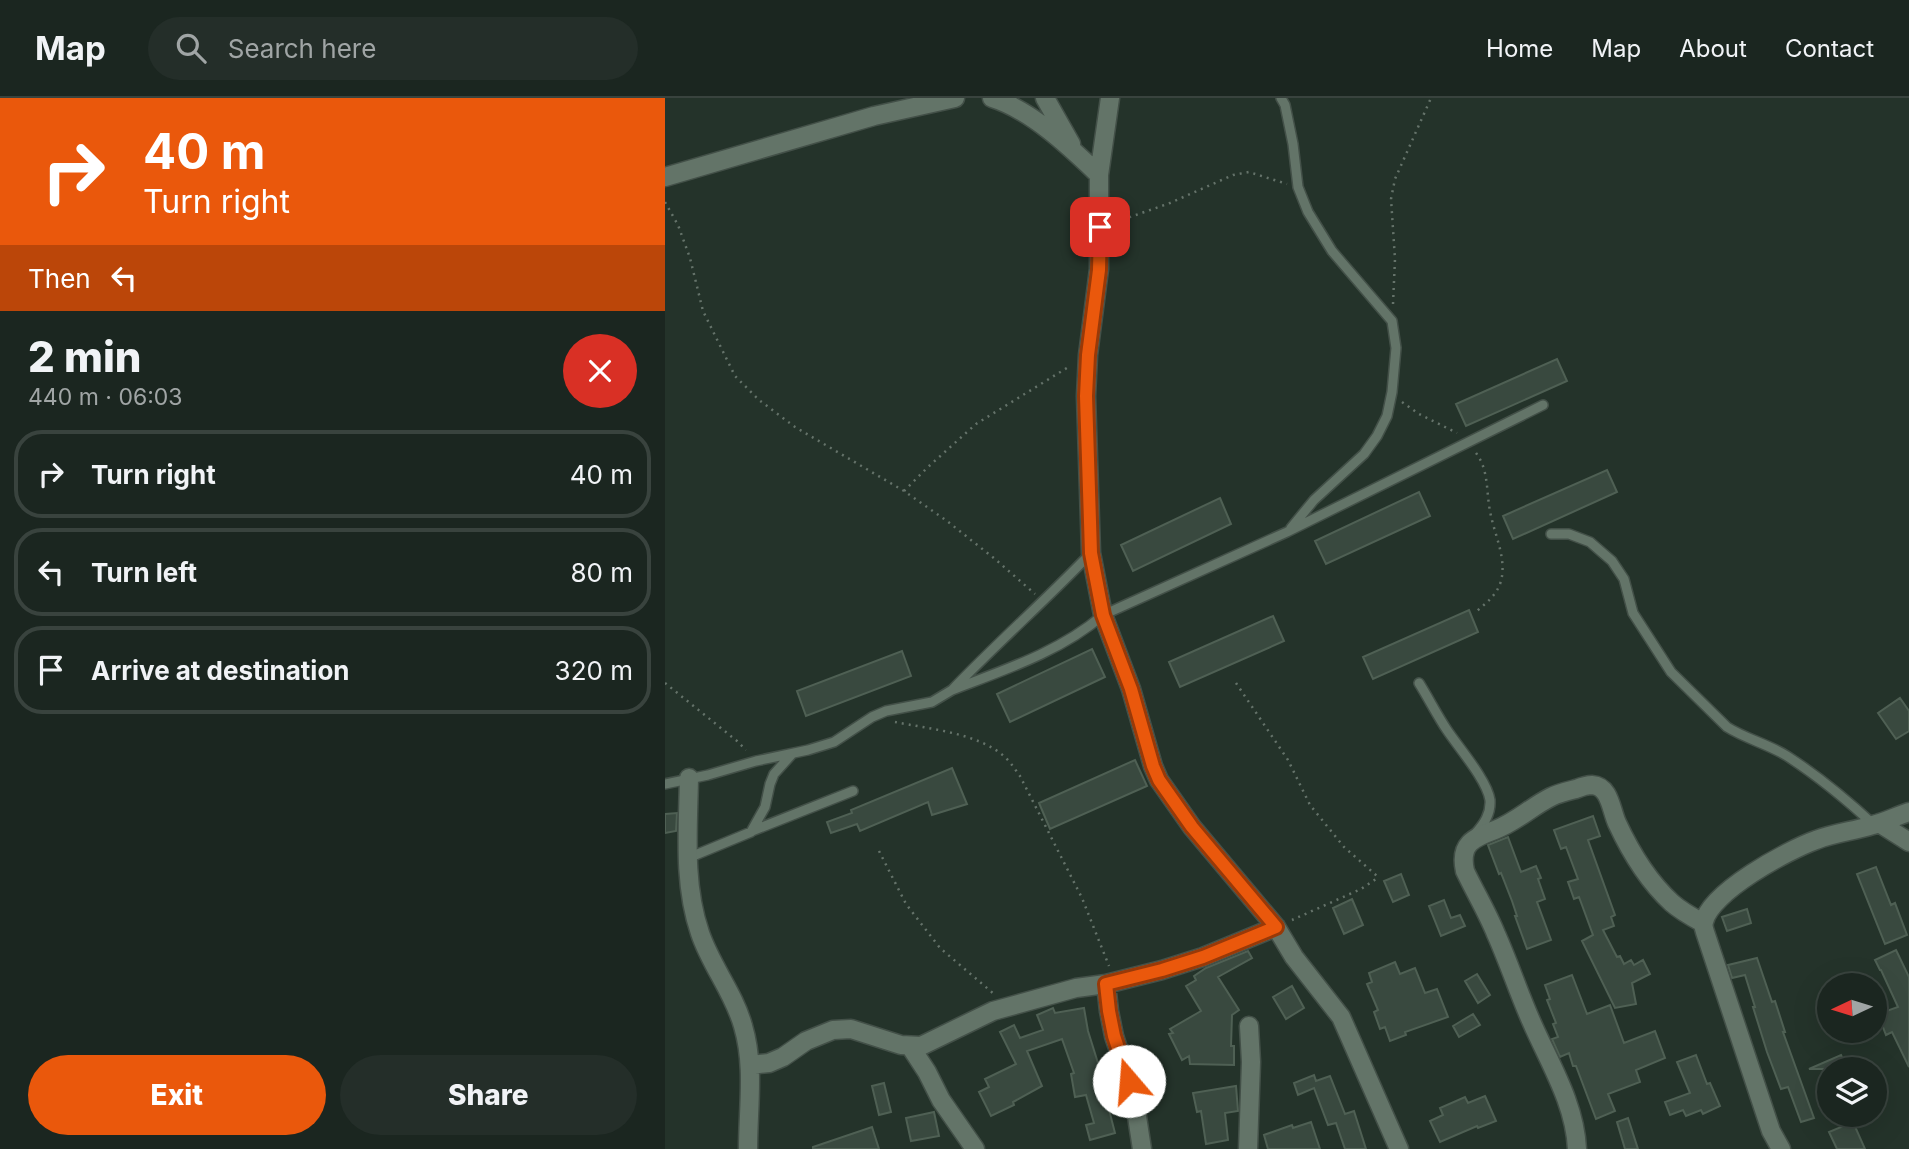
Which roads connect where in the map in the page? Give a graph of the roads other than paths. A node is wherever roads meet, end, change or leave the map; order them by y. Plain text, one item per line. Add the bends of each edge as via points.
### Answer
1 (955, 98) edge
2 (992, 98) edge
3 (1045, 98) edge
4 (1110, 98) edge
5 (1281, 98) edge
6 (1076, 153) junction
7 (1099, 175) junction
8 (665, 177) edge
9 (1543, 405) dead end
10 (1287, 532) junction
11 (1551, 534) dead end
12 (1091, 553) junction
13 (1103, 615) junction
14 (1419, 683) dead end
15 (952, 690) junction
16 (792, 754) junction
17 (689, 778) junction
18 (665, 784) edge
19 (853, 791) dead end
20 (1909, 812) edge
21 (1877, 824) junction
22 (751, 832) junction
23 (1472, 838) junction
24 (1909, 842) edge
25 (688, 858) junction
26 (1703, 923) junction
27 (1276, 927) junction
28 (1111, 983) junction
29 (1249, 1026) dead end
30 (910, 1046) junction
31 (750, 1065) junction
32 (748, 1149) edge
33 (975, 1149) edge
34 (1142, 1149) edge
35 (1248, 1149) edge
36 (1399, 1149) edge
37 (1577, 1149) edge
38 (1781, 1149) edge

1 - 8 street via 874,116
2 - 6 street via 1029,116
3 - 6 street
4 - 7 street
5 - 10 lane via 1298,187 1308,212 1332,251 1392,321 1396,348 1387,416 1377,436
6 - 7 street
7 - 12 street via 1099,270 1088,355
9 - 10 lane
10 - 13 lane
11 - 21 lane via 1569,534 1590,542 1612,561 1624,579 1633,613 1671,672 1727,727 1786,755
12 - 13 street
12 - 15 lane
13 - 15 lane via 1065,642
13 - 27 street via 1159,780
14 - 23 lane via 1489,796 1486,821
15 - 16 lane via 932,702 886,711 834,741
16 - 17 lane
16 - 22 lane via 774,774 765,807
17 - 18 lane
17 - 25 street
19 - 22 lane
20 - 21 street
21 - 24 street
21 - 26 street via 1815,840 1776,858 1730,888
22 - 25 lane
23 - 26 street via 1515,821 1552,796 1584,786 1600,787 1630,849 1651,878 1670,902
23 - 37 street via 1464,852 1465,871 1555,1071
25 - 31 street via 700,933 736,1004
26 - 38 street
27 - 28 street via 1203,957
27 - 36 street via 1341,1017
28 - 30 street via 993,1011 921,1046
28 - 34 street via 1109,1011 1134,1097
29 - 35 street
30 - 31 street via 851,1029 833,1030 769,1063
30 - 33 street
31 - 32 street

